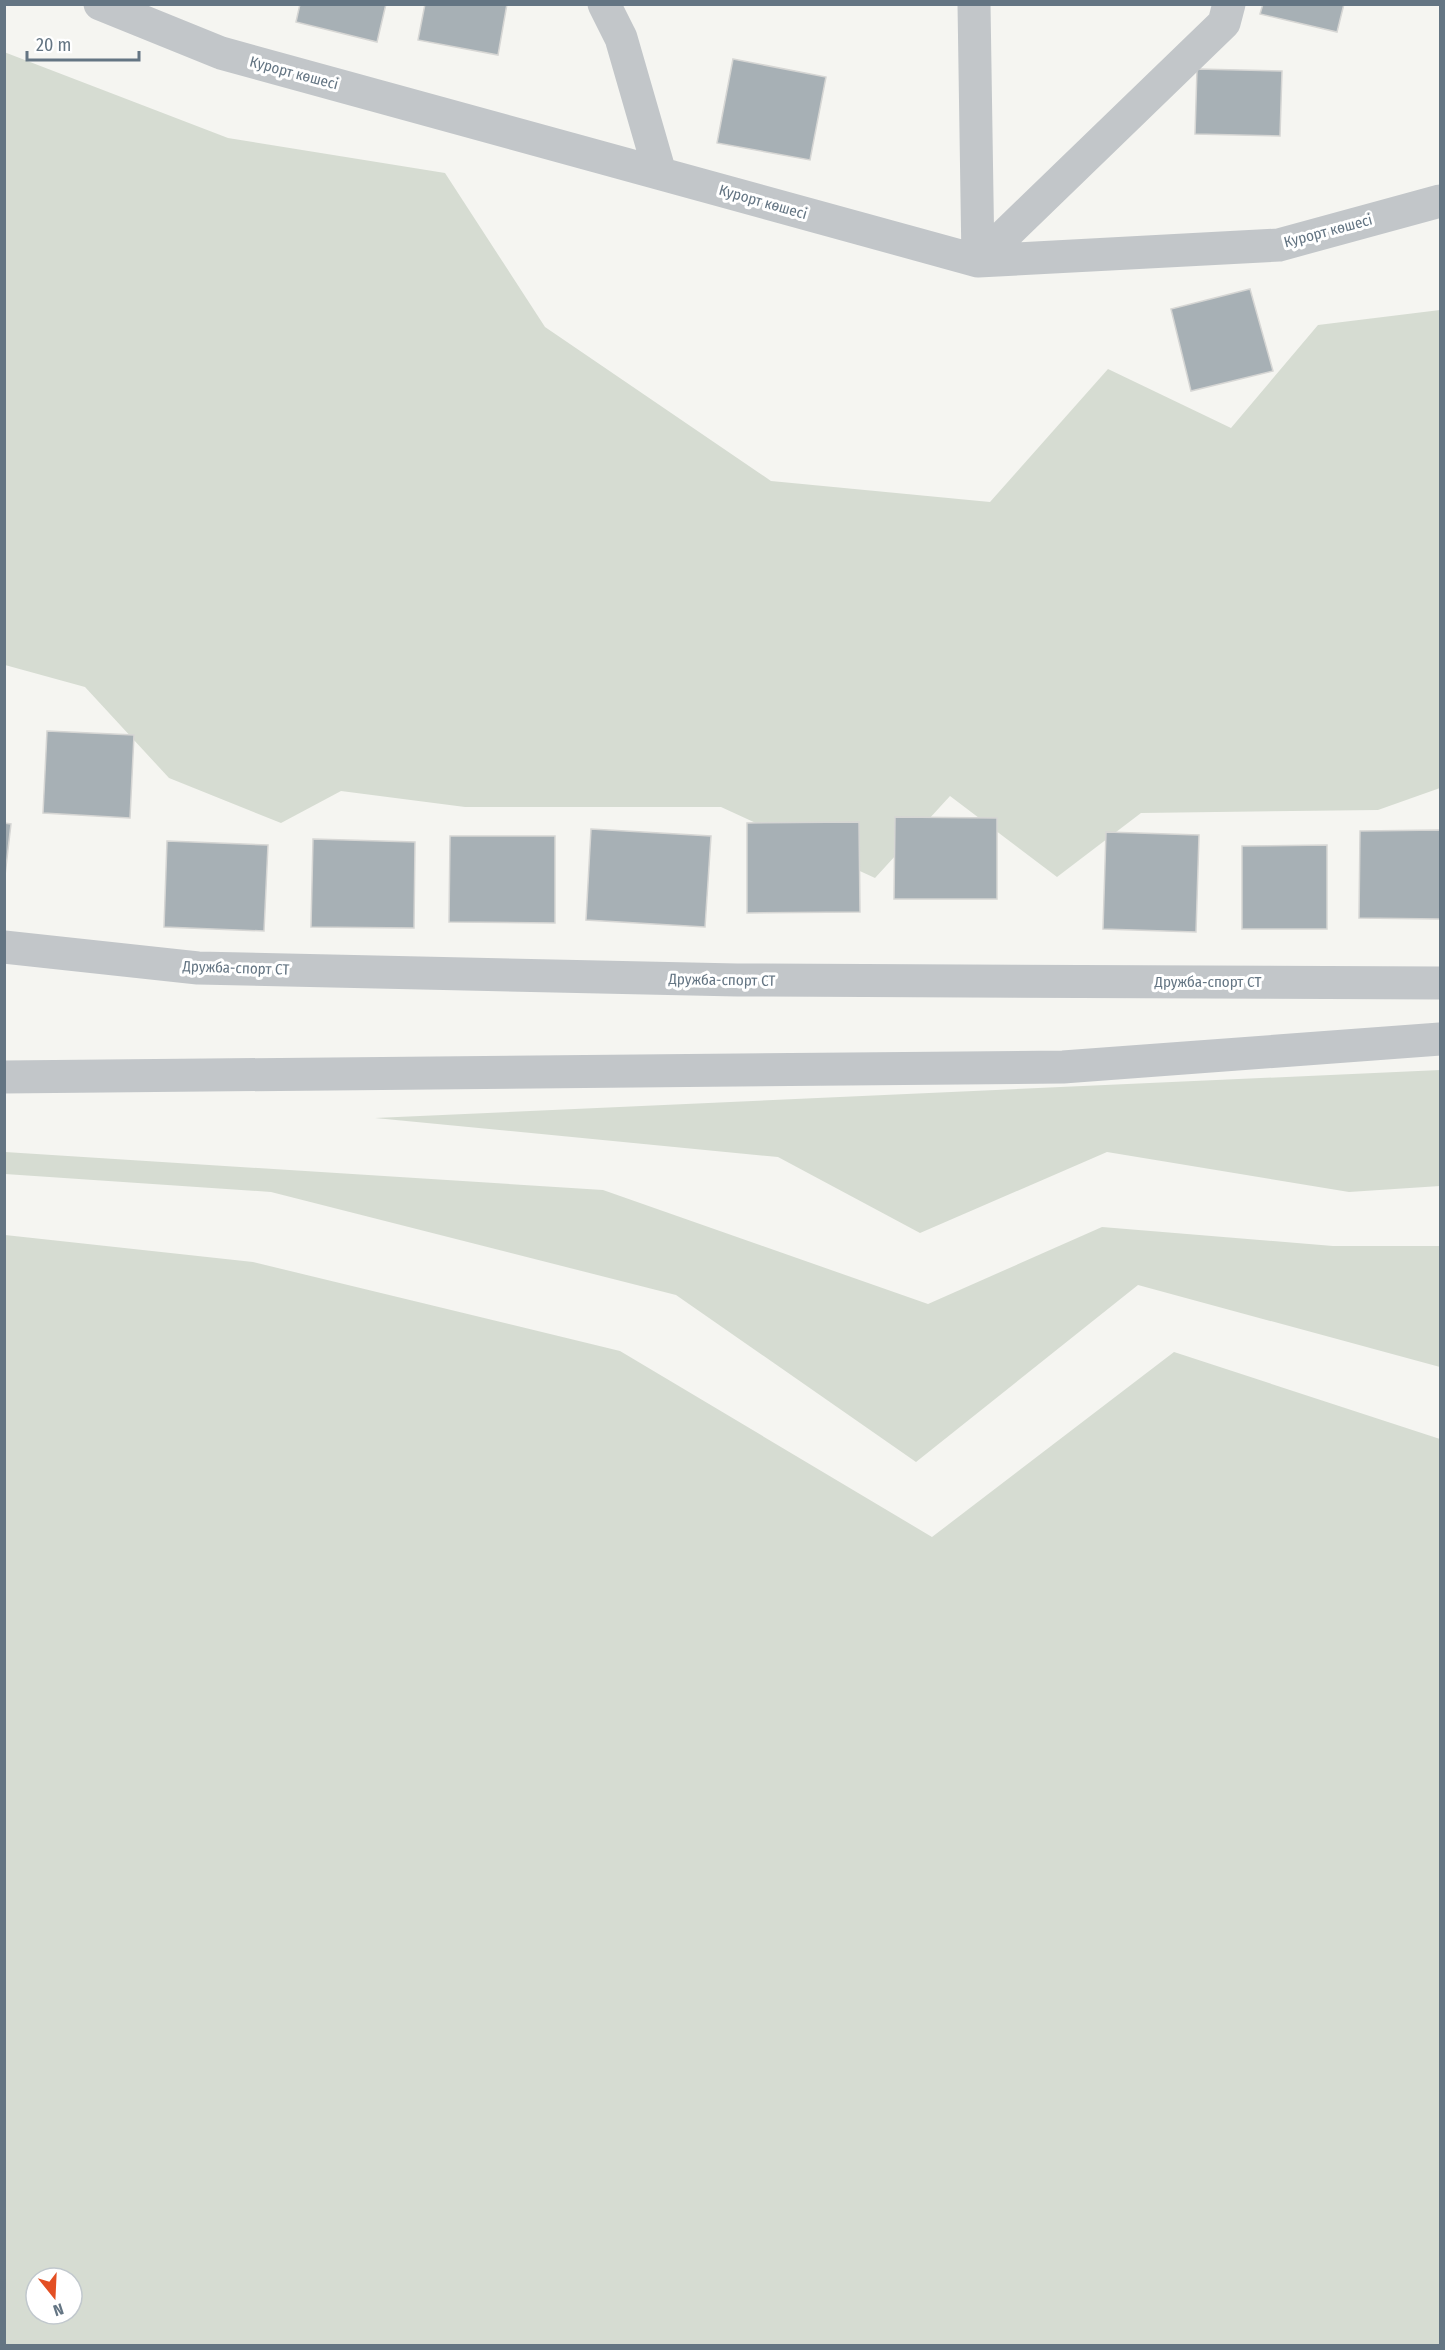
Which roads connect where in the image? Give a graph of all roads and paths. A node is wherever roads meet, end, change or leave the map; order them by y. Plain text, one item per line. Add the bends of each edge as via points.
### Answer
1 (100, 4) edge
2 (604, 4) edge
3 (974, 4) edge
4 (1229, 4) edge
5 (660, 173) junction
6 (1440, 201) edge
7 (978, 261) junction
8 (4, 946) edge
9 (1440, 983) edge
10 (1440, 1039) edge
11 (4, 1077) edge

1 - 5 street, Курорт көшесі via 221,53
2 - 5 street via 621,38
3 - 7 street
4 - 7 street via 1224,23
5 - 7 street, Курорт көшесі
6 - 7 street, Курорт көшесі via 1279,244
8 - 9 street, Дружба-спорт СТ via 198,968 737,980
10 - 11 street via 1063,1067

